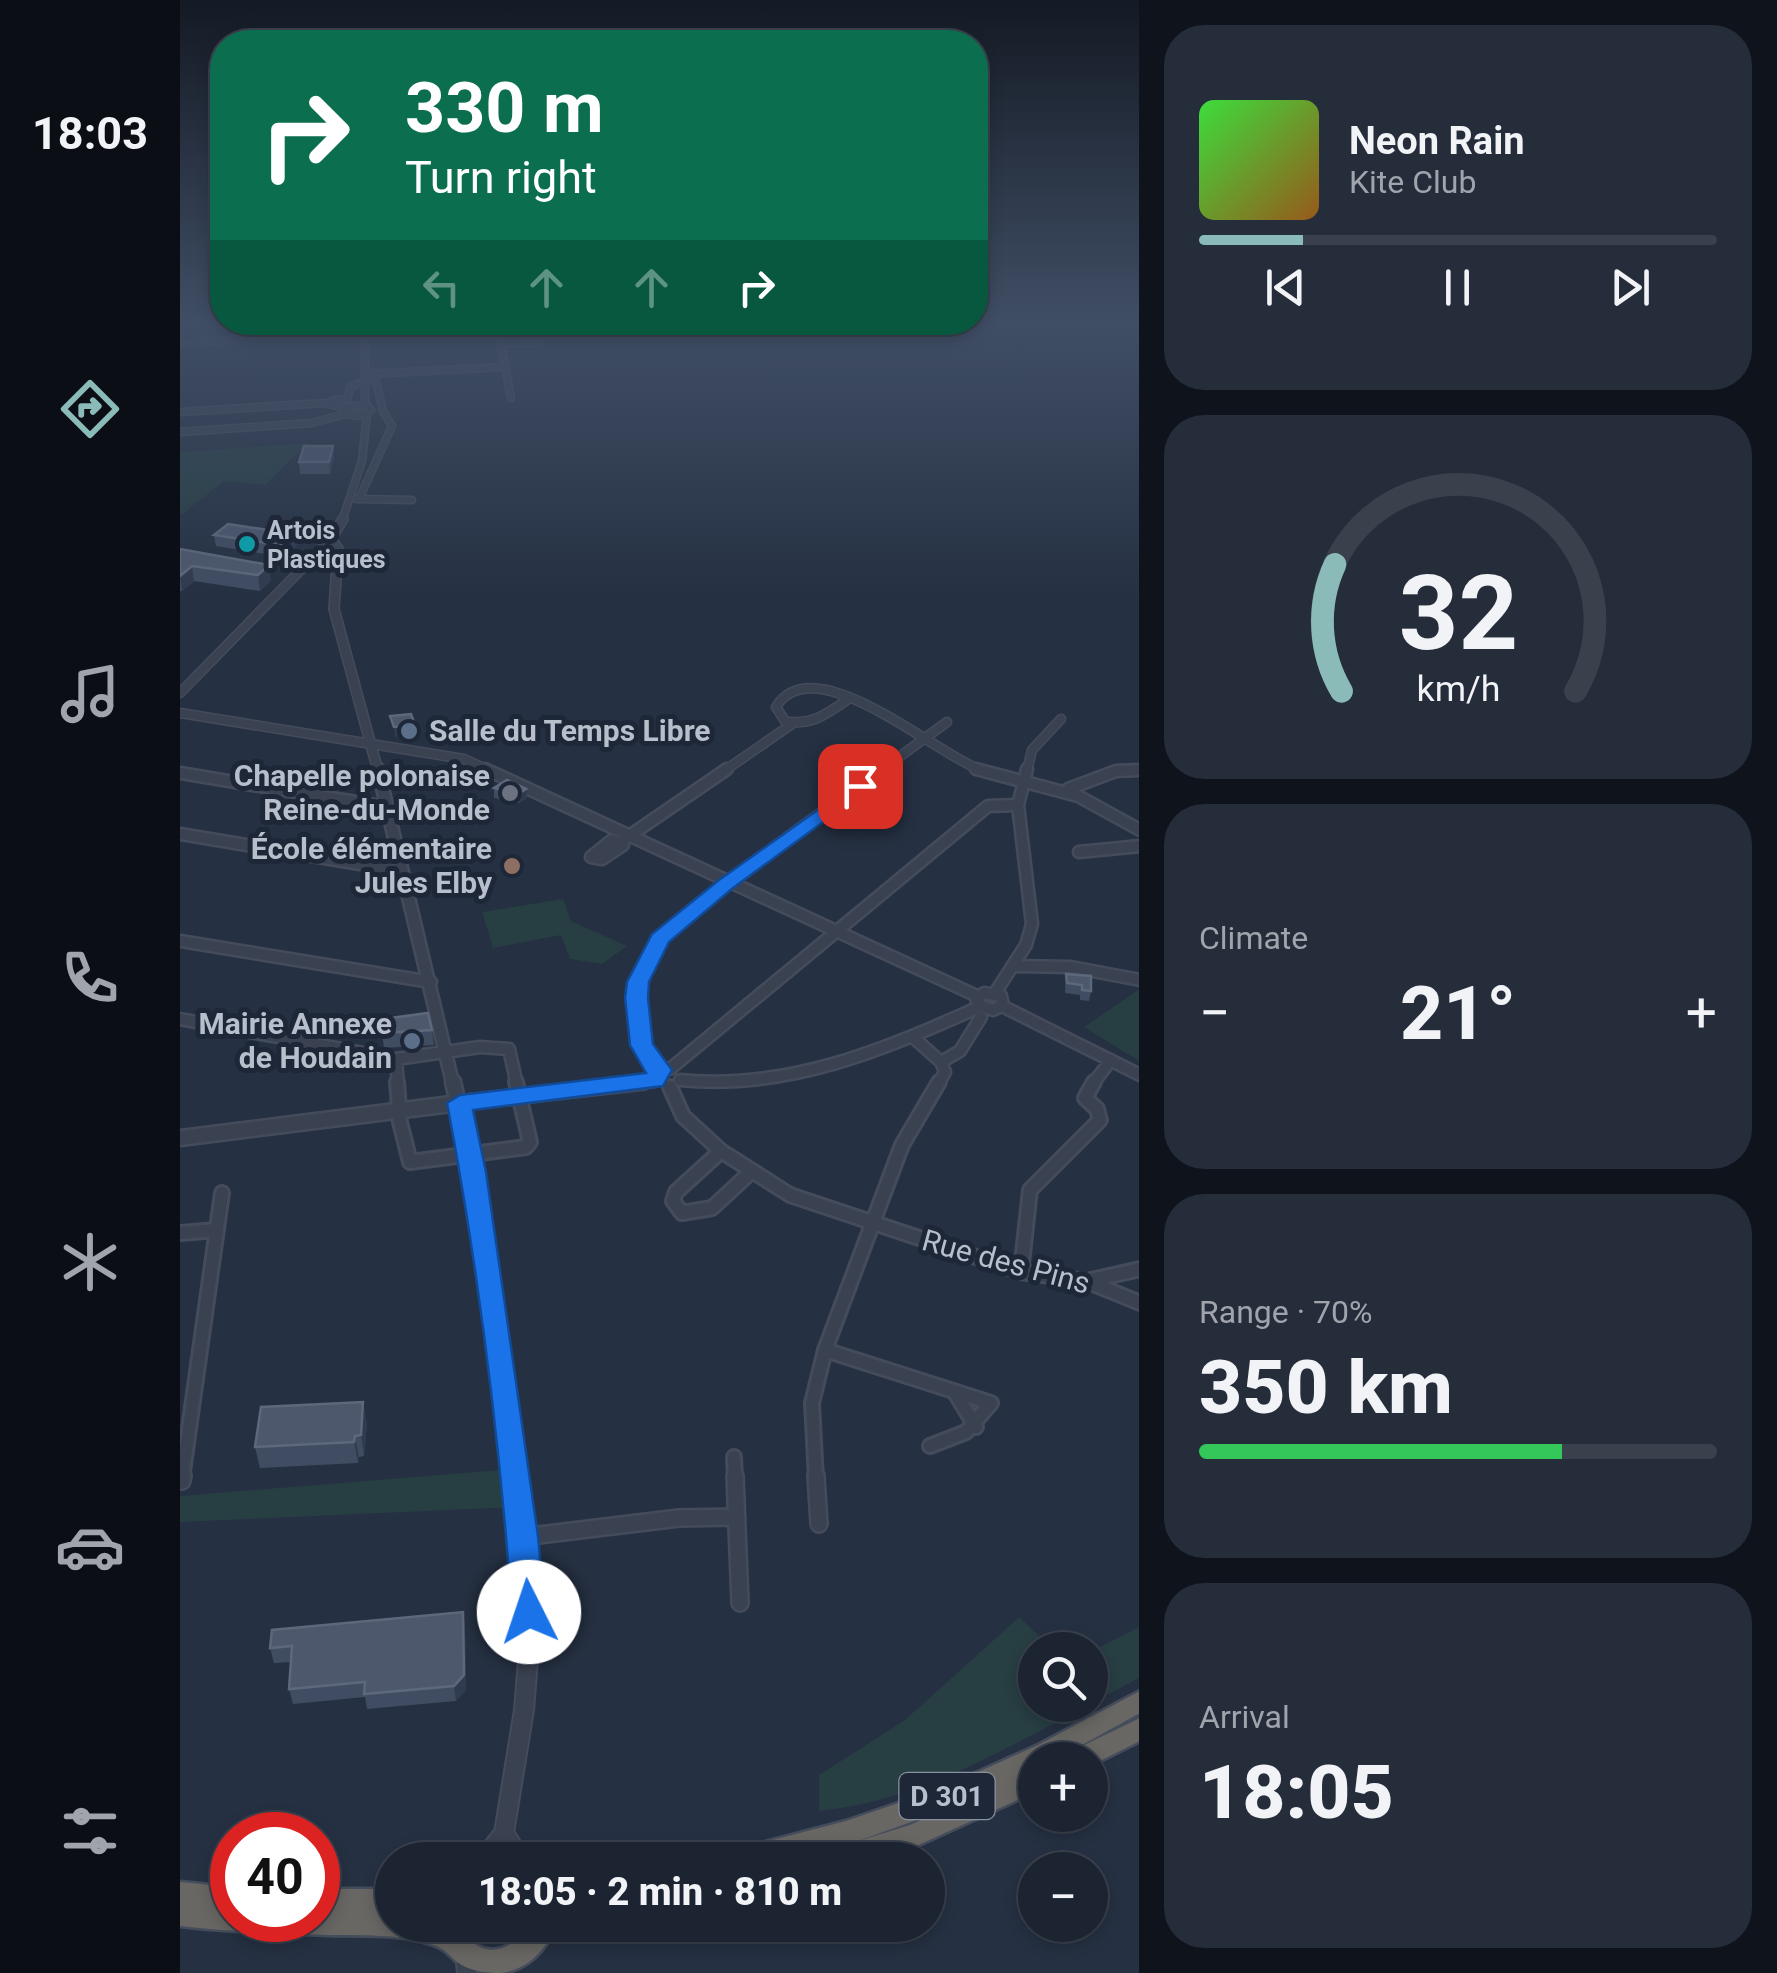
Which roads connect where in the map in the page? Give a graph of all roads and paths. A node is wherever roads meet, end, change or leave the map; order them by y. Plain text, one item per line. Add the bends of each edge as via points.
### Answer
1 (340, 414) edge
2 (353, 414) edge
3 (368, 414) edge
4 (385, 414) edge
5 (366, 429) junction
6 (180, 432) edge
7 (354, 499) junction
8 (412, 500) dead end
9 (331, 540) junction
10 (312, 556) junction
11 (337, 557) junction
12 (180, 693) edge
13 (850, 698) junction
14 (180, 713) edge
15 (1061, 719) dead end
16 (947, 722) dead end
17 (792, 724) junction
18 (923, 740) junction
19 (372, 744) junction
20 (1139, 770) edge
21 (180, 773) edge
22 (1024, 782) junction
23 (1068, 790) junction
24 (1018, 805) junction
25 (386, 807) junction
26 (1139, 829) edge
27 (180, 834) edge
28 (630, 834) junction
29 (619, 843) dead end
30 (1139, 846) edge
31 (1079, 852) dead end
32 (402, 870) junction
33 (730, 881) junction
34 (838, 930) junction
35 (180, 941) edge
36 (1013, 966) junction
37 (1139, 980) edge
38 (431, 982) junction
39 (995, 993) junction
40 (980, 1006) junction
41 (1002, 1006) junction
42 (180, 1019) edge
43 (915, 1039) junction
44 (447, 1052) junction
45 (396, 1059) junction
46 (1111, 1060) junction
47 (942, 1062) junction
48 (661, 1074) junction
49 (1139, 1074) edge
50 (676, 1083) junction
51 (519, 1096) junction
52 (460, 1103) junction
53 (399, 1110) junction
54 (180, 1138) edge
55 (722, 1151) junction
56 (470, 1155) junction
57 (752, 1171) junction
58 (222, 1194) dead end
59 (872, 1222) junction
60 (217, 1230) junction
61 (180, 1232) edge
62 (1139, 1268) edge
63 (1021, 1272) junction
64 (1086, 1281) junction
65 (1139, 1303) edge
66 (825, 1350) junction
67 (954, 1390) junction
68 (976, 1426) junction
69 (930, 1446) dead end
70 (183, 1455) edge
71 (734, 1457) dead end
72 (182, 1481) edge
73 (736, 1517) junction
74 (819, 1524) dead end
75 (522, 1536) junction
76 (740, 1603) dead end
77 (1139, 1701) edge
78 (1139, 1730) edge
79 (1108, 1745) edge
80 (1018, 1788) edge
81 (504, 1833) junction
82 (497, 1842) edge
83 (510, 1842) edge
84 (817, 1842) edge
85 (893, 1842) edge
86 (180, 1894) edge
87 (210, 1897) edge
88 (375, 1900) edge
89 (340, 1901) edge
90 (180, 1914) edge
91 (210, 1917) edge
92 (340, 1923) edge
93 (375, 1923) edge
94 (533, 1942) edge
95 (459, 1948) edge
96 (510, 1966) edge

1 - 6 street via 311,423
2 - 5 street
3 - 5 street
4 - 7 street via 390,424 376,467
5 - 7 street
7 - 8 street
7 - 9 street
9 - 10 street
9 - 11 street via 338,544
10 - 11 street
10 - 12 street
11 - 19 street via 334,609
13 - 17 street via 813,722
13 - 17 street via 820,688 793,690 776,707
13 - 18 street
14 - 19 street
15 - 22 street via 1032,750
16 - 18 street, Rue des Pins
17 - 28 street
18 - 22 street via 972,768
18 - 33 street, Rue des Pins
19 - 25 street
19 - 28 street via 464,758
20 - 23 street via 1116,771
21 - 25 street
22 - 23 street
22 - 24 street
23 - 26 street
24 - 34 street via 988,806
24 - 36 street via 1032,924
25 - 32 street
27 - 32 street
28 - 29 street
28 - 33 street
30 - 31 street
32 - 38 street
33 - 34 street
33 - 48 street, Rue des Pins via 660,939 638,982 642,1045
34 - 40 street
34 - 48 street
35 - 38 street
36 - 37 street via 1071,967
36 - 39 street
38 - 44 street
39 - 40 street
39 - 41 street via 1004,999
40 - 41 street
40 - 43 street
40 - 47 street via 960,1051
41 - 46 street
42 - 45 street
43 - 47 street
43 - 50 street via 832,1068
44 - 45 street
44 - 51 street via 509,1049
44 - 52 street
45 - 53 street
46 - 49 street
46 - 63 street via 1086,1092 1100,1120 1026,1198
47 - 59 street via 943,1078 902,1145
48 - 50 street
48 - 50 street, Rue des Pins via 678,1073
48 - 51 street
50 - 55 street, Rue des Pins via 684,1116
51 - 52 street
51 - 56 street via 526,1148
52 - 53 street
52 - 56 street
53 - 54 street
53 - 56 street via 410,1162
55 - 57 street, Rue des Pins
55 - 57 street via 676,1192 673,1201 682,1213 707,1212
56 - 75 street
57 - 59 street, Rue des Pins via 810,1204
58 - 60 street
59 - 63 street, Rue des Pins
59 - 66 street
60 - 61 street
60 - 70 street
62 - 64 street
63 - 64 street, Rue des Pins
64 - 65 street, Rue des Pins
66 - 67 street
66 - 74 street via 812,1403
67 - 68 street
67 - 68 street via 991,1403
68 - 69 street via 959,1439
70 - 72 street
71 - 73 street
73 - 75 street
73 - 76 street
75 - 81 street via 530,1655
77 - 84 highway, D 301 via 953,1794
78 - 79 highway
80 - 85 highway, D 301
81 - 82 street
81 - 83 street
86 - 87 highway
88 - 89 highway
90 - 91 highway
92 - 93 highway
94 - 96 highway
95 - 96 highway via 483,1962

